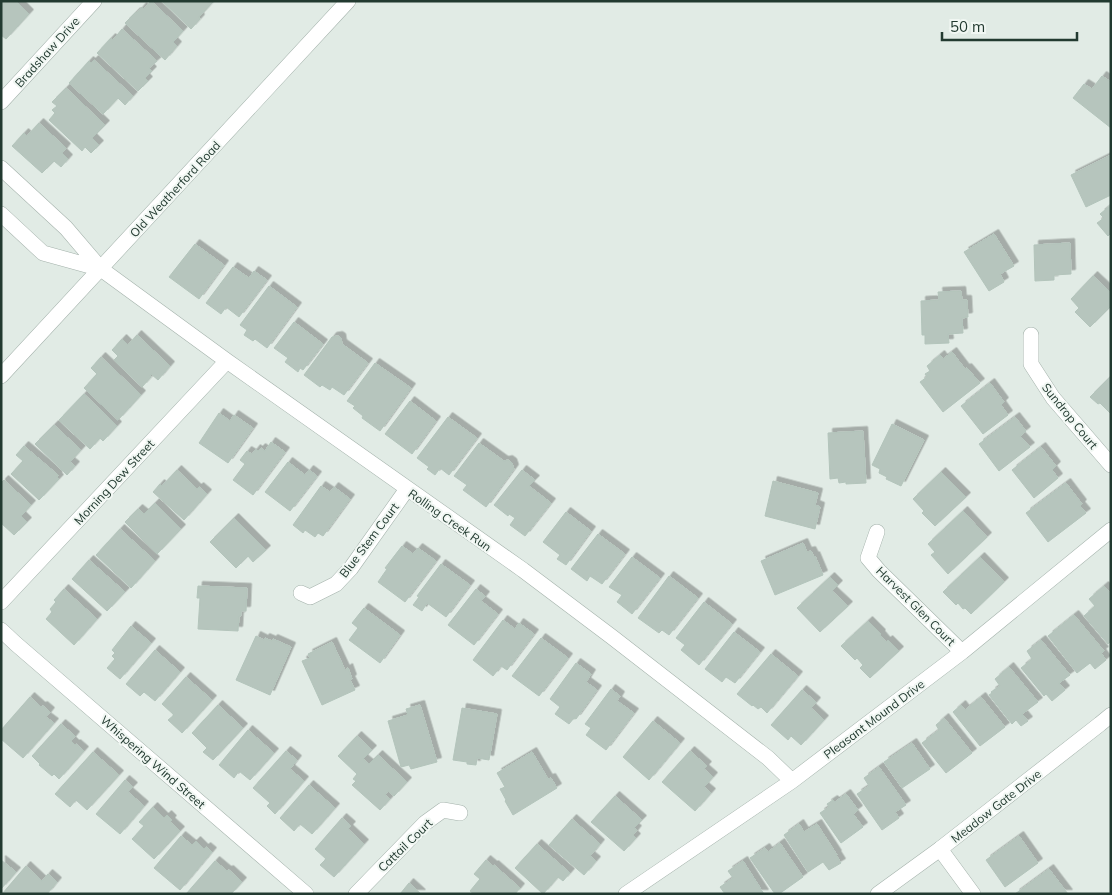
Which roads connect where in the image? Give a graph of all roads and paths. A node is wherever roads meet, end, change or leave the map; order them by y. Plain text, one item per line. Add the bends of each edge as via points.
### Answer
1 (94, 1) edge
2 (348, 1) edge
3 (1, 102) edge
4 (1, 168) edge
5 (1, 214) edge
6 (101, 269) junction
7 (1031, 335) dead end
8 (228, 361) junction
9 (1, 376) edge
10 (1111, 465) edge
11 (407, 489) junction
12 (1111, 530) edge
13 (877, 532) dead end
14 (301, 593) dead end
15 (1, 602) edge
16 (1, 630) edge
17 (962, 652) junction
18 (1111, 715) edge
19 (792, 781) junction
20 (460, 813) dead end
21 (940, 849) junction
22 (306, 894) edge
23 (356, 894) edge
24 (626, 894) edge
25 (878, 894) edge
26 (973, 894) edge

1 - 3 street, Bradshaw Drive
2 - 6 street, Old Weatherford Road
4 - 6 street via 66,228
5 - 6 street via 43,253
6 - 8 street, Rolling Creek Run
6 - 9 street, Old Weatherford Road
7 - 10 street, Sundrop Court via 1031,364 1052,398
8 - 11 street, Rolling Creek Run
8 - 15 street, Morning Dew Street
11 - 14 street, Blue Stem Court via 336,584 310,597
11 - 19 street, Rolling Creek Run via 605,632 768,758
12 - 17 street, Pleasant Mound Drive
13 - 17 street, Harvest Glen Court via 868,558
16 - 22 street, Whispering Wind Street
17 - 19 street, Pleasant Mound Drive
18 - 21 street, Meadow Gate Drive
19 - 24 street, Pleasant Mound Drive
20 - 23 street, Cattail Court via 443,810 425,823
21 - 25 street, Meadow Gate Drive
21 - 26 street

